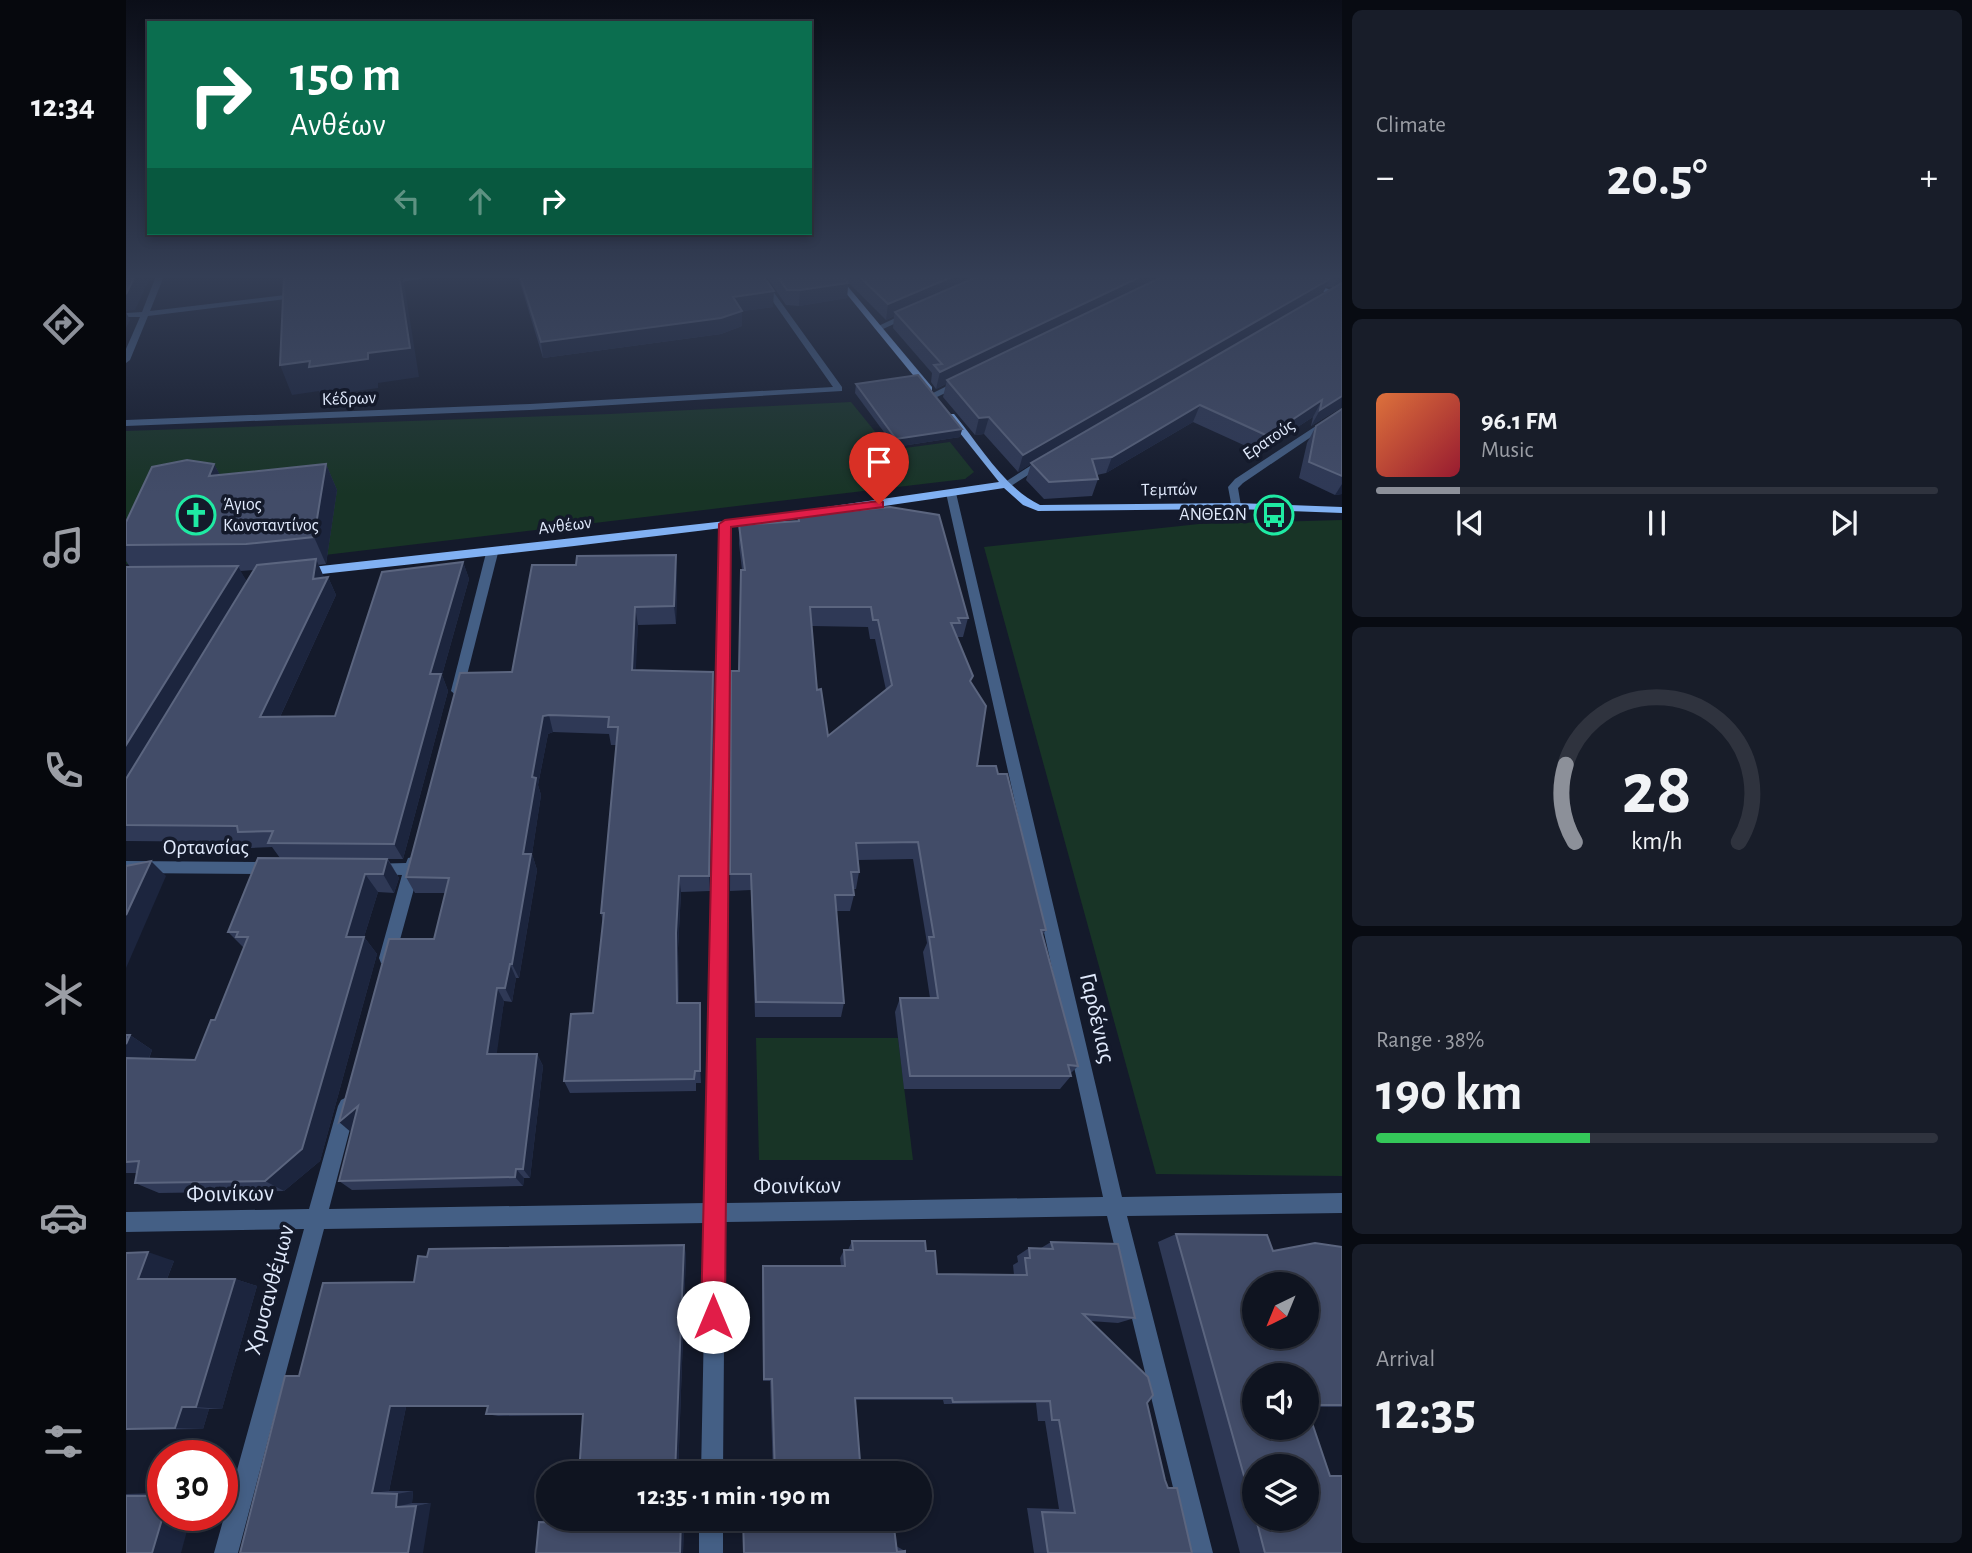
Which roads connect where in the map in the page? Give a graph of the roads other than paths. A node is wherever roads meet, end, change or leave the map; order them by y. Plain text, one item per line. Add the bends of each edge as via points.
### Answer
1 (810, 348) edge
2 (895, 348) edge
3 (971, 377) edge
4 (934, 395) junction
5 (1342, 412) edge
6 (126, 423) edge
7 (1055, 456) edge
8 (1007, 484) junction
9 (951, 493) junction
10 (1236, 506) junction
11 (1342, 510) edge
12 (725, 524) junction
13 (492, 553) junction
14 (288, 574) edge
15 (452, 711) edge
16 (418, 843) edge
17 (126, 867) edge
18 (289, 868) edge
19 (357, 869) edge
20 (411, 869) junction
21 (382, 976) edge
22 (353, 1084) edge
23 (1342, 1203) edge
24 (1115, 1208) junction
25 (714, 1213) junction
26 (316, 1218) junction
27 (126, 1222) edge
28 (712, 1461) edge
29 (711, 1531) edge
30 (226, 1553) edge
31 (711, 1553) edge
32 (1201, 1553) edge

1 - 6 street, Κέδρων via 839,389
2 - 4 street, Τεμπών
3 - 4 street
4 - 8 street, Τεμπών
5 - 10 street, Ερατούς via 1239,481 1233,487
7 - 8 street
8 - 9 street, Ανθέων
8 - 10 street, Τεμπών via 1028,504 1044,509
9 - 12 street, Ανθέων
9 - 24 street, Γαρδένιας
10 - 11 street, Τεμπών
12 - 13 street, Ανθέων
12 - 25 street
13 - 14 street, Ανθέων
13 - 15 street
16 - 20 street
17 - 18 street, Ορτανσίας
19 - 20 street
20 - 21 street
22 - 26 street, Χρυσανθέμων
23 - 24 street, Φοινίκων
24 - 25 street, Φοινίκων
24 - 32 street, Γαρδένιας
25 - 26 street, Φοινίκων
25 - 28 street
26 - 27 street, Φοινίκων
26 - 30 street, Χρυσανθέμων
29 - 31 street

